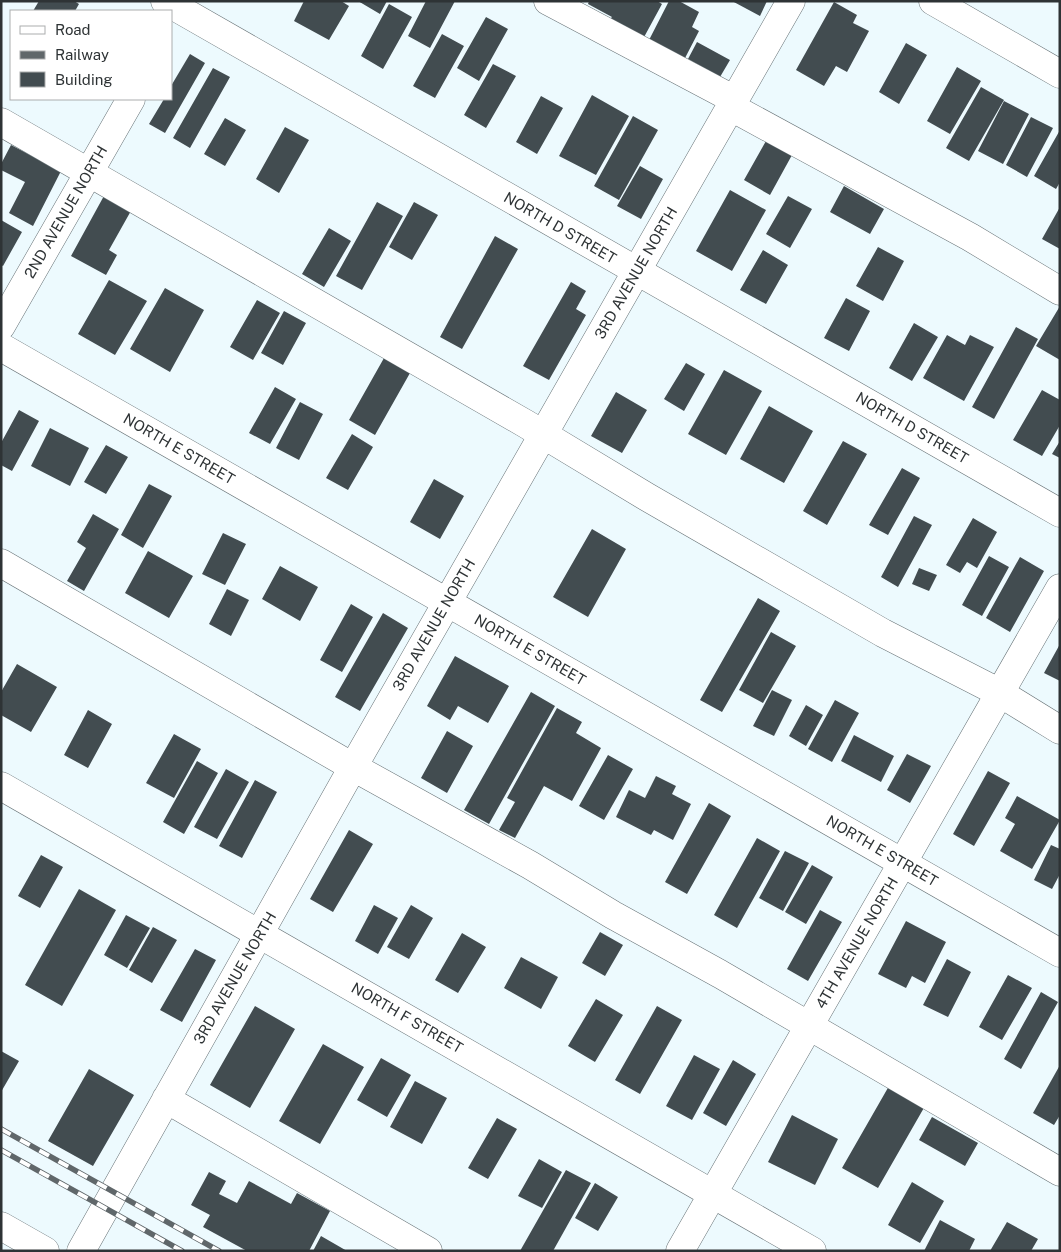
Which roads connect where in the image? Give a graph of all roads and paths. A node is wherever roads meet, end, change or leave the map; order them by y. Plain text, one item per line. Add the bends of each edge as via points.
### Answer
1 (548, 1) edge
2 (791, 1) edge
3 (933, 1) edge
4 (176, 11) edge
5 (1060, 74) edge
6 (130, 100) edge
7 (733, 103) junction
8 (1, 122) edge
9 (89, 172) junction
10 (637, 271) junction
11 (1060, 290) edge
12 (1, 326) edge
13 (1, 347) edge
14 (544, 434) junction
15 (1060, 513) edge
16 (1, 564) edge
17 (1060, 588) edge
18 (447, 602) junction
19 (1000, 693) junction
20 (1060, 730) edge
21 (353, 767) junction
22 (1, 786) edge
23 (903, 863) junction
24 (261, 934) junction
25 (1060, 953) edge
26 (809, 1026) junction
27 (166, 1099) junction
28 (1060, 1172) edge
29 (713, 1194) junction
30 (1, 1226) edge
31 (45, 1251) edge
32 (82, 1251) edge
33 (428, 1251) edge
34 (680, 1251) edge
35 (812, 1251) edge

1 - 7 street
2 - 7 street, 3RD AVENUE NORTH
3 - 5 street
4 - 10 street, NORTH D STREET
6 - 9 street, 2ND AVENUE NORTH
7 - 10 street, 3RD AVENUE NORTH
7 - 11 street
8 - 9 street
9 - 12 street, 2ND AVENUE NORTH
9 - 14 street
10 - 14 street, 3RD AVENUE NORTH
10 - 15 street, NORTH D STREET
13 - 18 street, NORTH E STREET
14 - 18 street, 3RD AVENUE NORTH
14 - 19 street via 882,633
16 - 21 street
17 - 19 street, 4TH AVENUE NORTH
18 - 21 street, 3RD AVENUE NORTH
18 - 23 street, NORTH E STREET
19 - 20 street
19 - 23 street, 4TH AVENUE NORTH
21 - 24 street, 3RD AVENUE NORTH
21 - 26 street via 530,864
22 - 24 street, NORTH F STREET
23 - 25 street, NORTH E STREET
23 - 26 street, 4TH AVENUE NORTH
24 - 27 street, 3RD AVENUE NORTH
24 - 29 street, NORTH F STREET
26 - 28 street
26 - 29 street, 4TH AVENUE NORTH
27 - 32 street, 3RD AVENUE NORTH
27 - 33 street
29 - 34 street, 4TH AVENUE NORTH
29 - 35 street, NORTH F STREET
30 - 31 street

